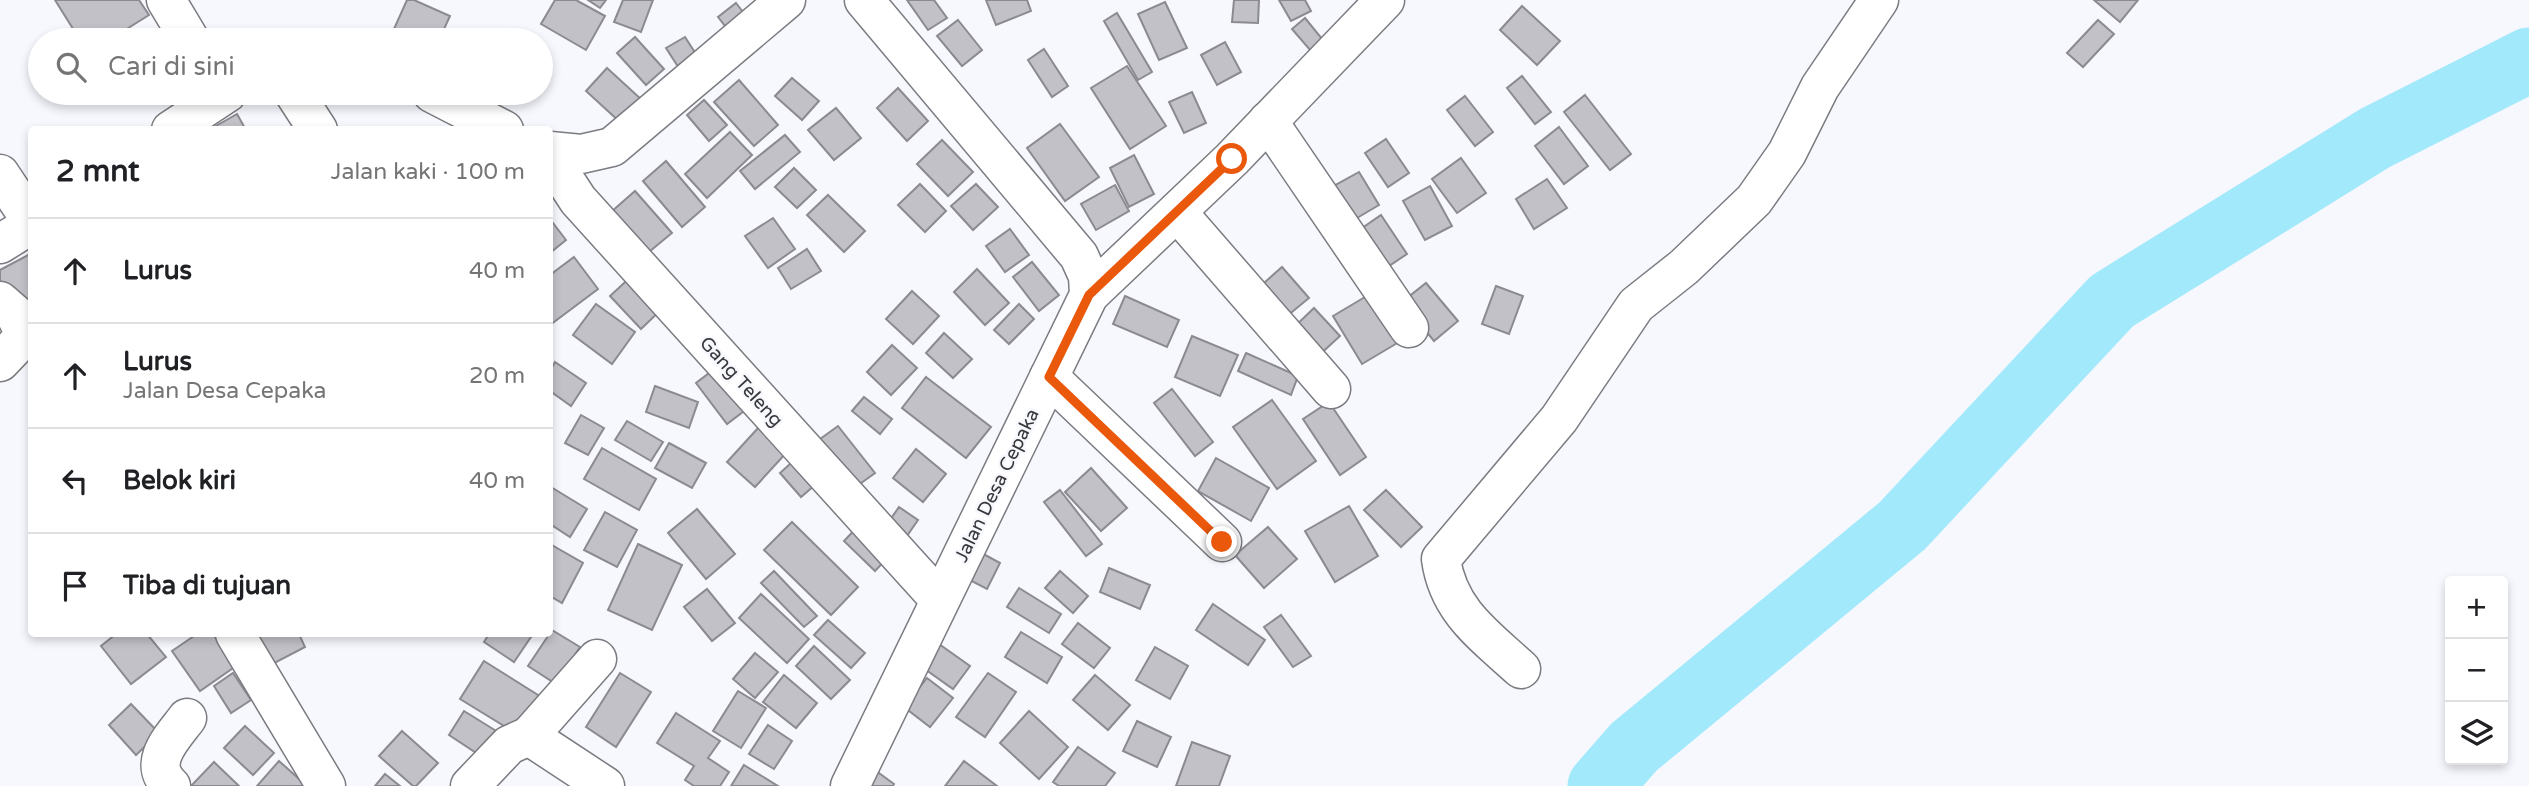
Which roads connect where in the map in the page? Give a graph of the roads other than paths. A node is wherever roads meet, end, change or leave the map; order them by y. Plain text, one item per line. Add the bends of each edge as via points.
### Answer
1 (166, 0) edge
2 (786, 0) edge
3 (864, 0) edge
4 (1385, 0) edge
5 (1880, 0) edge
6 (183, 28) edge
7 (208, 105) edge
8 (302, 105) edge
9 (455, 105) edge
10 (1268, 121) junction
11 (178, 126) edge
12 (316, 126) edge
13 (496, 126) edge
14 (553, 151) edge
15 (553, 162) edge
16 (0, 174) edge
17 (1177, 212) junction
18 (28, 217) edge
19 (28, 226) edge
20 (0, 244) edge
21 (1089, 295) junction
22 (0, 301) edge
23 (1409, 328) dead end
24 (0, 362) edge
25 (1049, 377) junction
26 (1331, 389) dead end
27 (1222, 542) dead end
28 (940, 600) junction
29 (236, 637) edge
30 (597, 659) dead end
31 (1521, 669) dead end
32 (187, 718) dead end
33 (529, 736) junction
34 (171, 786) edge
35 (326, 786) edge
36 (470, 786) edge
37 (605, 786) edge
38 (850, 786) edge

1 - 6 street
2 - 14 street via 612,147 581,154
3 - 21 street via 1079,256 1088,276
4 - 10 street
5 - 31 street via 1820,87 1787,153 1754,200 1684,267 1636,305 1559,419 1440,559 1443,578 1463,615
7 - 11 street
8 - 12 street
9 - 13 street
10 - 17 street
10 - 23 street
15 - 28 street, Gang Teleng via 578,200
16 - 18 street
17 - 21 street
17 - 26 street
19 - 20 street
21 - 25 street, Jalan Desa Cepaka
22 - 24 street via 15,314 23,331 20,341
25 - 27 street
25 - 28 street, Jalan Desa Cepaka
28 - 38 street, Jalan Desa Cepaka
29 - 35 street
30 - 33 street
32 - 34 street via 161,755 159,764
33 - 36 street via 509,745
33 - 37 street

